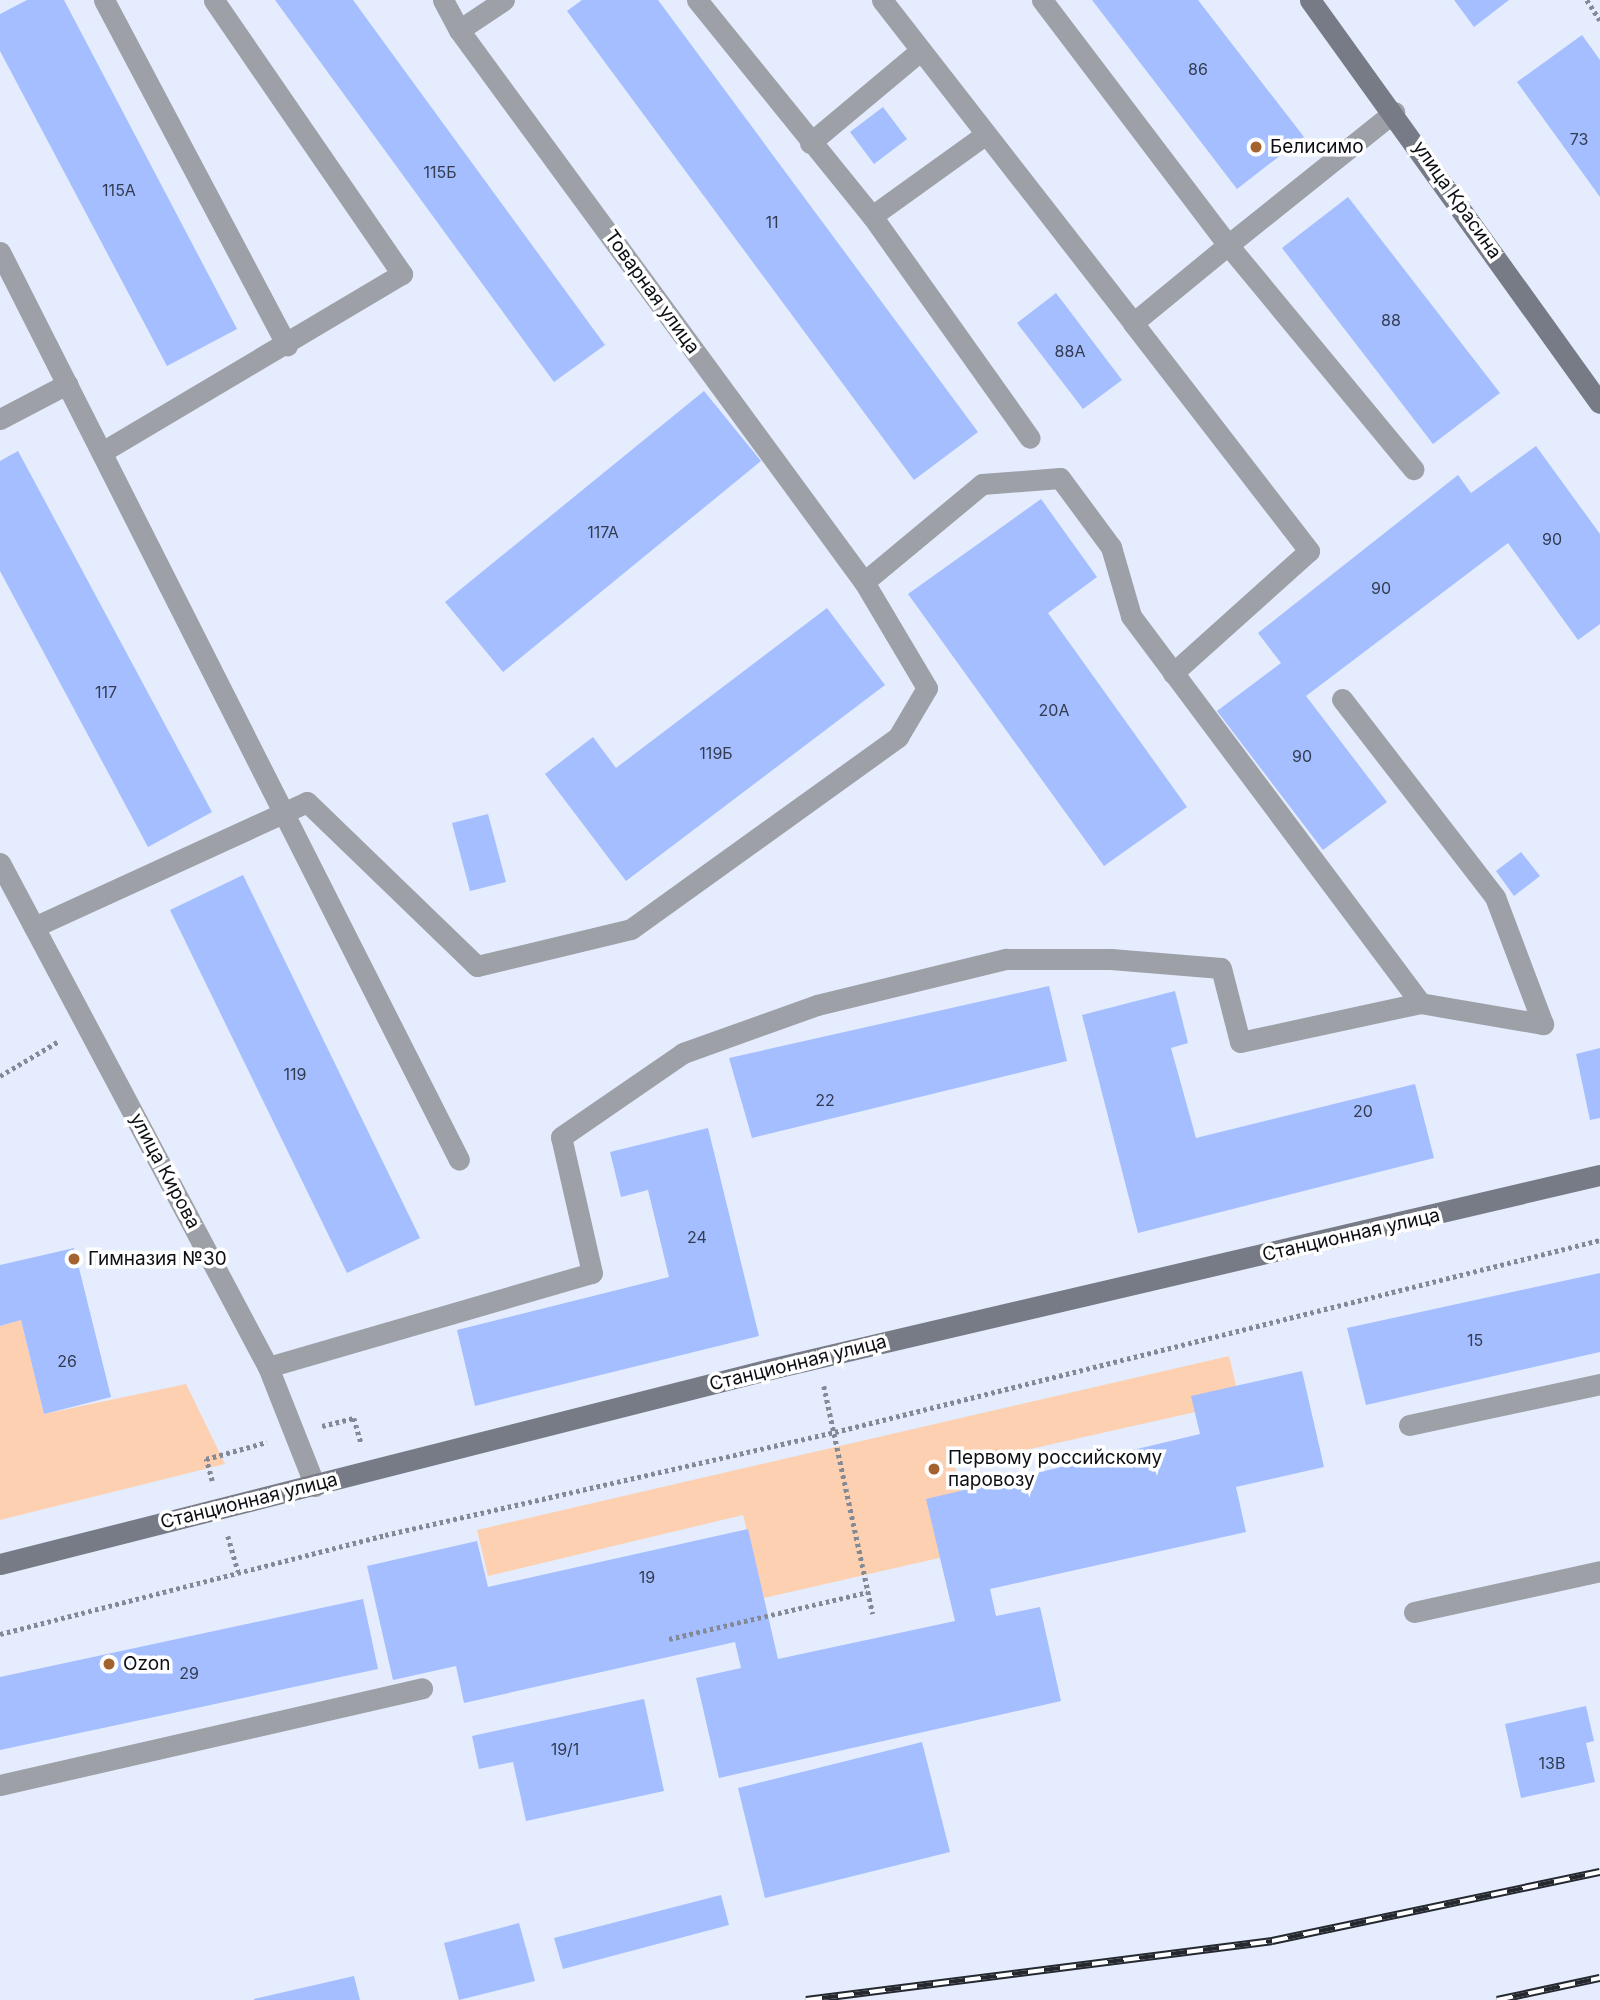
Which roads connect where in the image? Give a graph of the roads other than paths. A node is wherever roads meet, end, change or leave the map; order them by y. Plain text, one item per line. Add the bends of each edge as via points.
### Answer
1 (104, 0) edge
2 (214, 0) edge
3 (443, 0) edge
4 (504, 0) edge
5 (697, 0) edge
6 (882, 0) edge
7 (1042, 0) edge
8 (1310, 0) edge
9 (459, 30) junction
10 (919, 52) junction
11 (1394, 112) junction
12 (986, 134) junction
13 (810, 143) junction
14 (872, 216) junction
15 (1228, 245) junction
16 (0, 252) edge
17 (1133, 323) junction
18 (287, 345) junction
19 (67, 384) junction
20 (1600, 403) edge
21 (0, 419) edge
22 (1030, 438) dead end
23 (102, 452) junction
24 (1413, 470) dead end
25 (864, 582) junction
26 (1173, 673) junction
27 (1342, 699) dead end
28 (285, 813) junction
29 (0, 863) edge
30 (34, 927) junction
31 (1420, 1003) junction
32 (458, 1160) dead end
33 (1600, 1175) edge
34 (268, 1367) junction
35 (1600, 1384) edge
36 (1409, 1425) dead end
37 (315, 1486) junction
38 (0, 1564) edge
39 (1600, 1571) edge
40 (1414, 1612) dead end
41 (422, 1688) dead end
42 (0, 1785) edge

1 - 18 street
2 - 18 street via 402,274
3 - 9 street, Товарная улица
4 - 9 street
5 - 13 street
6 - 10 street
7 - 15 street
8 - 11 main road, улица Красина
9 - 25 street, Товарная улица
10 - 12 street
10 - 13 street
11 - 15 street
11 - 20 main road, улица Красина
12 - 14 street
12 - 17 street
13 - 14 street
14 - 22 street
15 - 17 street
15 - 24 street
16 - 19 street
17 - 26 street via 1309,551
18 - 23 street
19 - 21 street
19 - 23 street
23 - 28 street
25 - 26 street via 982,484 1060,478 1111,547 1131,616
25 - 28 street, Товарная улица via 927,688 898,737 631,929 477,966 307,802
26 - 31 street
27 - 31 street via 1495,897 1543,1024
28 - 30 street
28 - 32 street
29 - 30 street, улица Кирова
30 - 34 street, улица Кирова
31 - 34 street via 1240,1042 1221,968 1111,959 1006,959 817,1005 683,1053 561,1137 592,1273
33 - 37 main road, Станционная улица via 818,1358
34 - 37 street, улица Кирова
35 - 36 street
37 - 38 main road, Станционная улица
39 - 40 street
41 - 42 street

